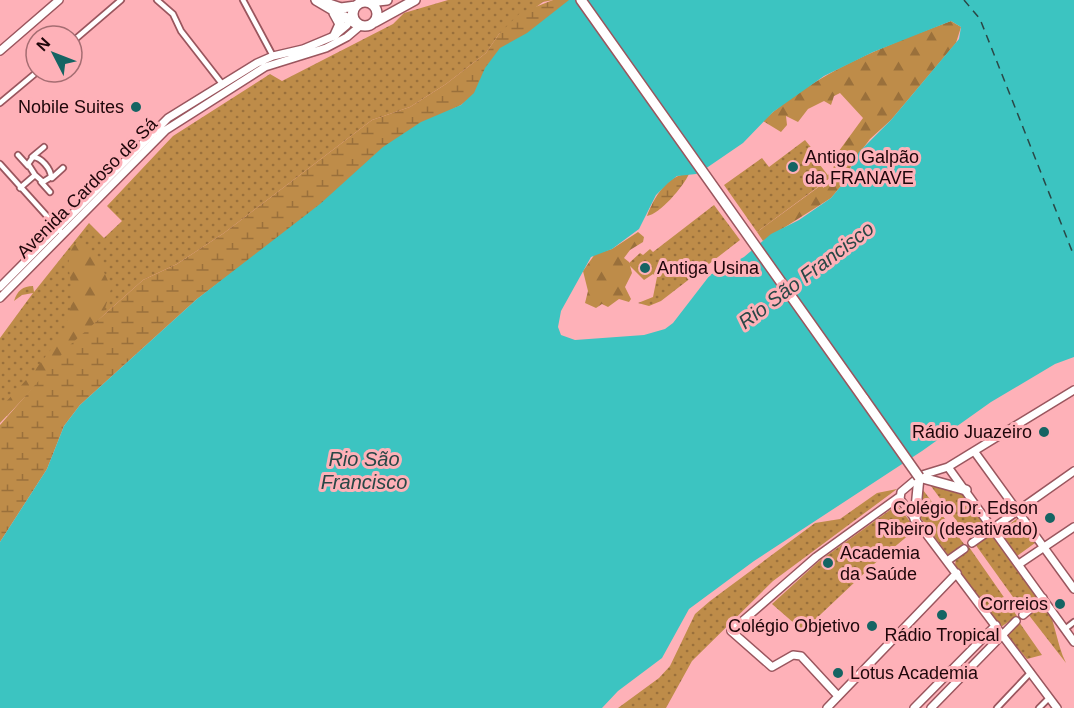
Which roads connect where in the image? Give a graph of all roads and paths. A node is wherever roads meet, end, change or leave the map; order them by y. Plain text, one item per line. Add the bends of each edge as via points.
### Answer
1 (59, 0) edge
2 (121, 0) edge
3 (157, 0) edge
4 (243, 0) edge
5 (316, 0) edge
6 (323, 0) edge
7 (387, 0) edge
8 (415, 0) edge
9 (582, 0) edge
10 (369, 2) junction
11 (336, 10) junction
12 (354, 15) edge
13 (375, 22) junction
14 (84, 32) edge
15 (335, 35) junction
16 (0, 51) edge
17 (273, 56) junction
18 (24, 83) edge
19 (223, 85) junction
20 (0, 103) edge
21 (44, 147) dead end
22 (18, 155) dead end
23 (29, 158) junction
24 (0, 164) edge
25 (30, 168) junction
26 (63, 168) dead end
27 (35, 175) junction
28 (50, 179) junction
29 (39, 180) junction
30 (20, 188) junction
31 (50, 192) dead end
32 (60, 232) junction
33 (0, 287) edge
34 (0, 298) edge
35 (1074, 390) edge
36 (974, 451) junction
37 (948, 467) junction
38 (1074, 471) edge
39 (921, 476) junction
40 (961, 489) junction
41 (900, 498) junction
42 (1018, 510) junction
43 (915, 516) junction
44 (1074, 527) edge
45 (992, 528) junction
46 (972, 543) dead end
47 (1044, 547) junction
48 (964, 549) dead end
49 (947, 561) junction
50 (1020, 564) junction
51 (957, 573) junction
52 (1072, 583) edge
53 (1043, 598) junction
54 (1023, 615) dead end
55 (1016, 621) dead end
56 (1074, 622) edge
57 (996, 625) junction
58 (1065, 629) junction
59 (1002, 633) junction
60 (1074, 642) edge
61 (1031, 672) junction
62 (1049, 698) junction
63 (836, 699) junction
64 (827, 708) edge
65 (839, 708) edge
66 (914, 708) edge
67 (931, 708) edge
68 (997, 708) edge
69 (1039, 708) edge
70 (1057, 708) edge

1 - 16 main road
2 - 14 street
3 - 19 street via 173,14 181,31
4 - 17 street
5 - 11 highway
6 - 11 highway
7 - 10 highway
8 - 13 highway
9 - 39 highway, bridge via 820,336 831,343 864,388 864,399
10 - 12 highway
10 - 13 highway via 377,11
11 - 12 highway
11 - 12 highway
11 - 15 highway via 340,24
12 - 13 highway via 368,26
12 - 15 main road, Avenida Cardoso de Sá
12 - 32 main road, Avenida Cardoso de Sá via 347,37 326,48 265,67 175,124
15 - 17 main road, Avenida Cardoso de Sá
17 - 19 main road, Avenida Cardoso de Sá
18 - 20 street
19 - 32 main road, Avenida Cardoso de Sá via 159,127
21 - 23 street
22 - 25 street
23 - 25 street
23 - 28 street via 39,158 51,173
24 - 30 street
25 - 27 street
26 - 28 street
27 - 29 street
27 - 30 street
28 - 29 street
29 - 31 street
30 - 32 street
32 - 33 main road, Avenida Cardoso de Sá
32 - 34 main road, Avenida Cardoso de Sá
35 - 36 main road
36 - 37 main road
36 - 42 main road
37 - 39 main road
37 - 40 main road
38 - 42 main road
39 - 40 highway
39 - 41 main road
39 - 43 highway
40 - 45 main road
41 - 43 main road
41 - 63 main road via 816,557 731,631 772,667 793,655 801,656
42 - 45 main road
42 - 47 main road
43 - 49 main road
44 - 47 main road
45 - 46 main road
45 - 50 main road
47 - 50 main road
47 - 52 main road
48 - 49 main road
49 - 51 main road
50 - 53 main road
51 - 57 main road
51 - 63 main road
53 - 54 main road
53 - 58 main road
55 - 59 main road
56 - 58 street
57 - 59 main road
57 - 66 main road
58 - 60 main road
59 - 61 main road
59 - 67 main road
61 - 62 main road
61 - 68 street
62 - 69 street
62 - 70 main road
63 - 64 main road
63 - 65 street

